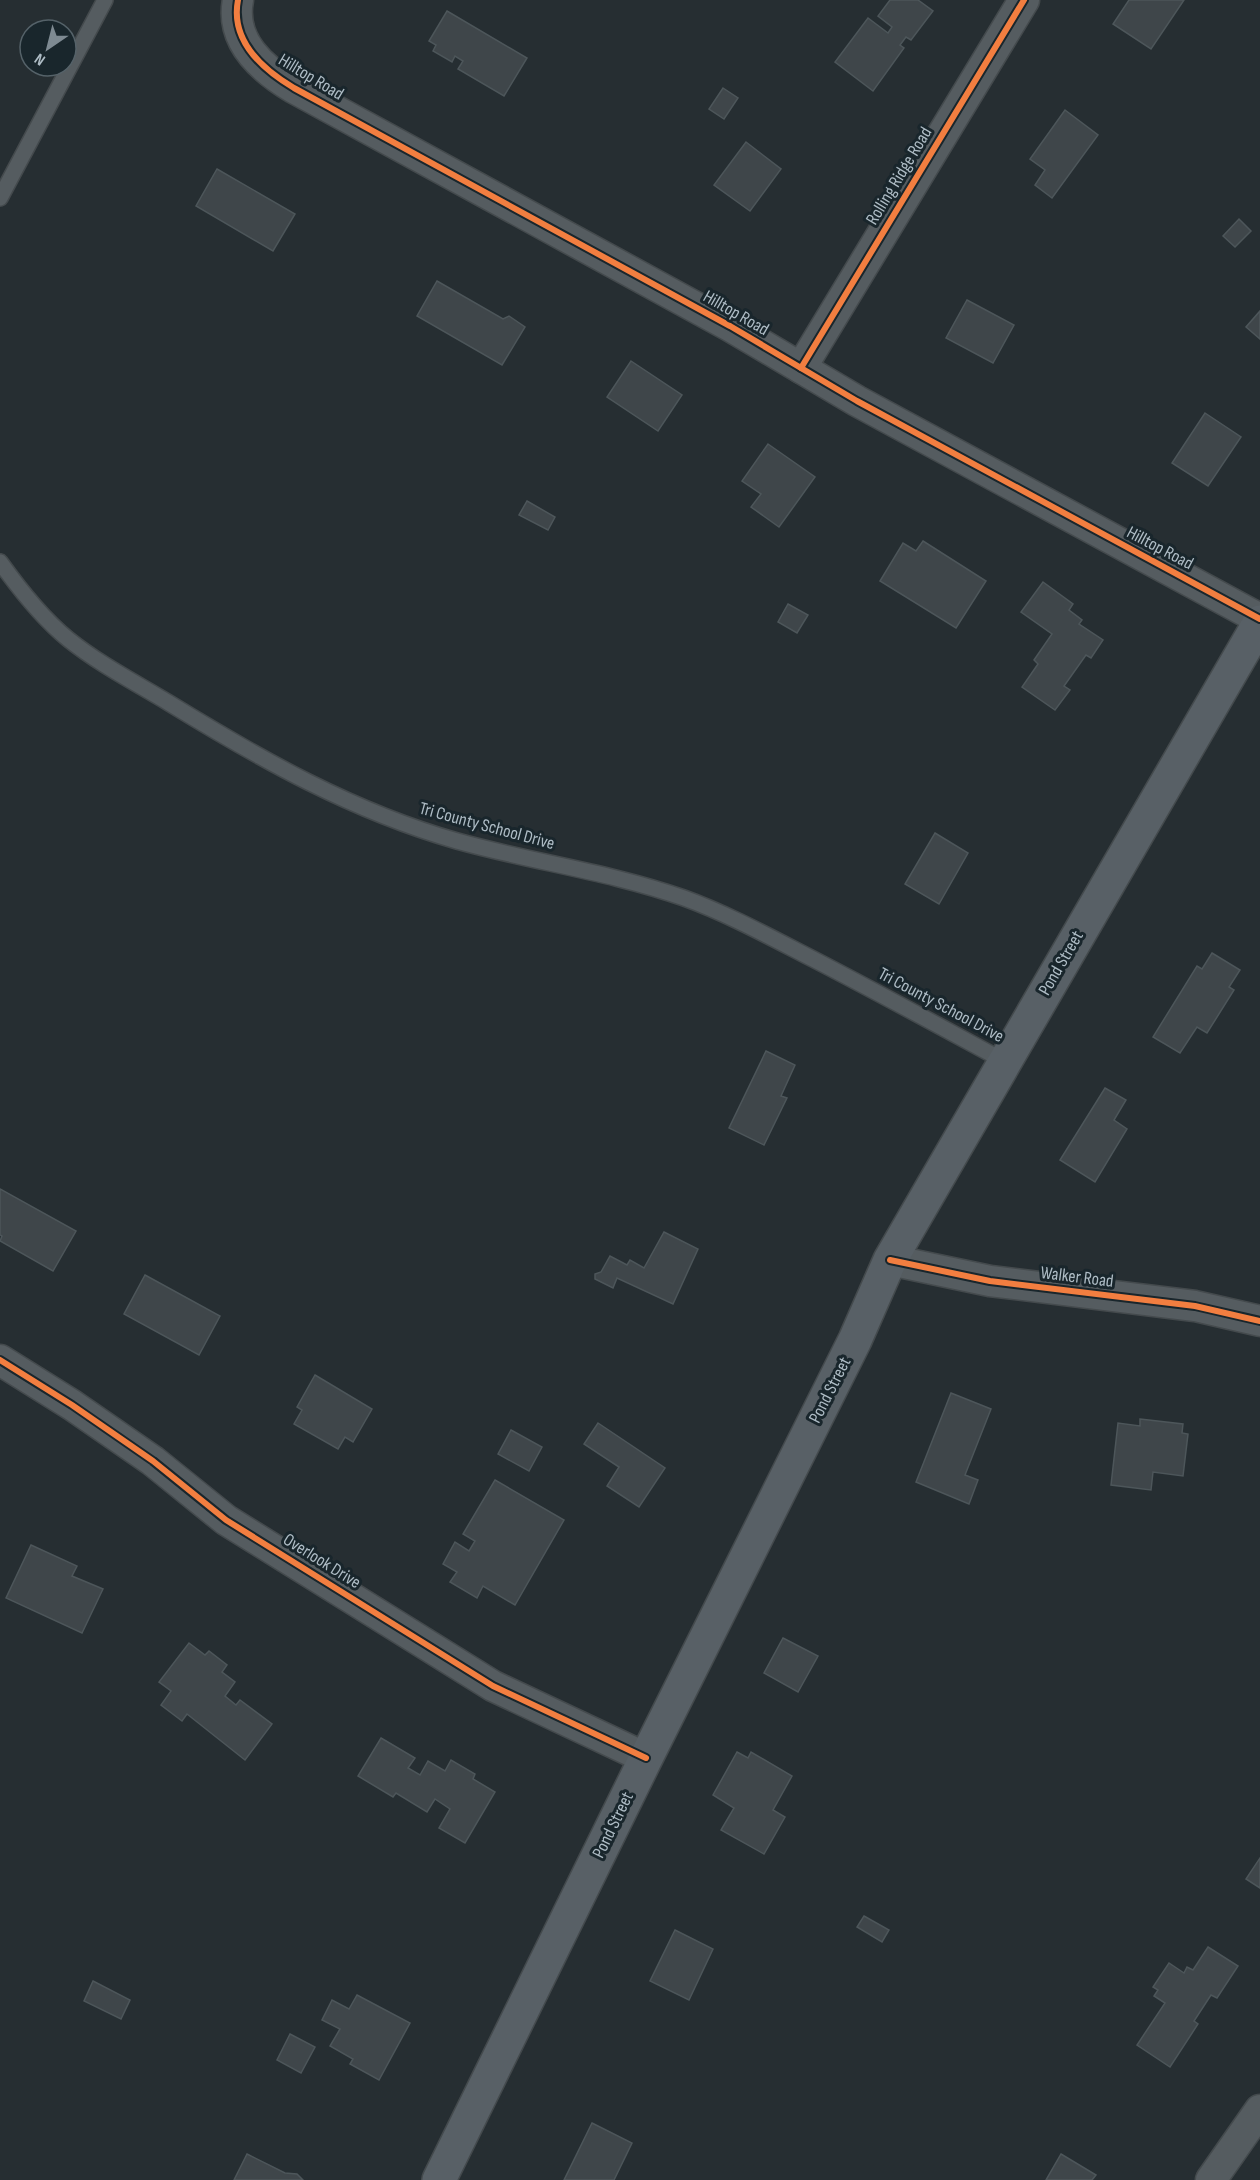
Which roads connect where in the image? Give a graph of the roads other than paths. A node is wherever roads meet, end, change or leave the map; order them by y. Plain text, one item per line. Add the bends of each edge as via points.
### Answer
1 (105, 0) edge
2 (238, 0) edge
3 (1024, 0) edge
4 (0, 198) edge
5 (801, 368) junction
6 (0, 562) edge
7 (1260, 620) edge
8 (1004, 1061) junction
9 (890, 1260) junction
10 (1260, 1321) edge
11 (0, 1360) edge
12 (646, 1758) junction
13 (1260, 2110) edge
14 (439, 2180) edge
15 (1211, 2180) edge

1 - 4 lane
2 - 5 street, Hilltop Road via 235,13 243,40 278,78
3 - 5 street, Rolling Ridge Road
5 - 7 street, Hilltop Road
6 - 8 lane, Tri County School Drive via 39,611 68,639 197,721 313,786 350,804 450,839 687,899 744,923
7 - 8 main road, Pond Street
8 - 9 main road, Pond Street
9 - 10 street, Walker Road via 990,1281 1195,1306
9 - 12 main road, Pond Street via 855,1340
11 - 12 street, Overlook Drive via 153,1461 226,1520 493,1686
12 - 14 main road, Pond Street
13 - 15 street

